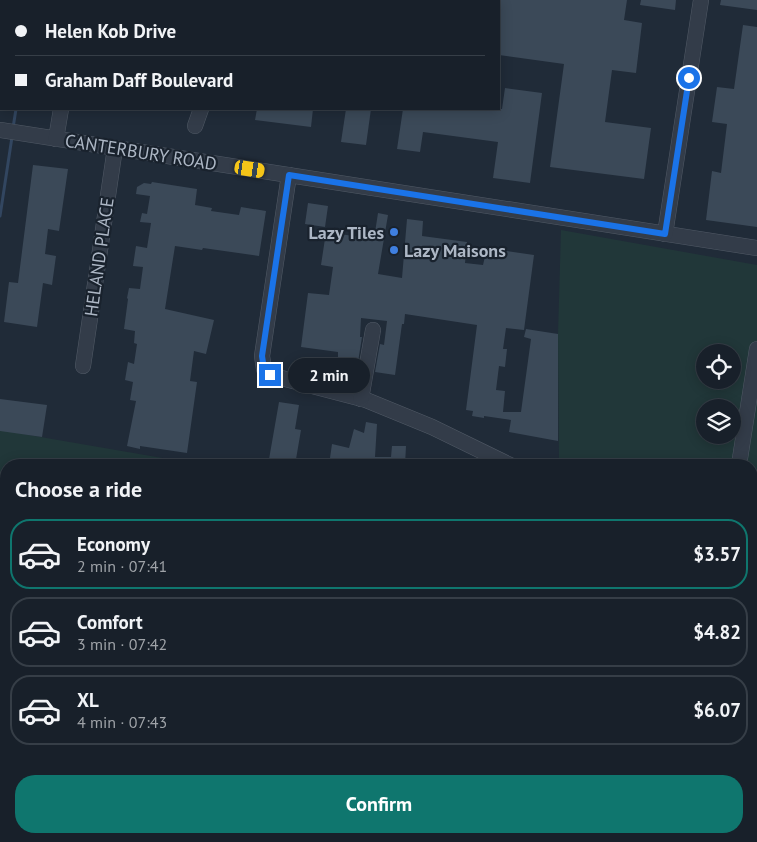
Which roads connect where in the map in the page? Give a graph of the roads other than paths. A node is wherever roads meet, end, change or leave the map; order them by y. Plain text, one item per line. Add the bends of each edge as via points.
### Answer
1 (701, 0) edge
2 (61, 110) edge
3 (201, 110) edge
4 (195, 126) dead end
5 (0, 130) edge
6 (56, 139) junction
7 (115, 148) junction
8 (289, 175) junction
9 (665, 234) junction
10 (757, 248) edge
11 (373, 330) dead end
12 (757, 349) edge
13 (83, 366) dead end
14 (361, 399) junction
15 (498, 459) edge
16 (740, 459) edge

1 - 9 street
2 - 6 street
3 - 4 street
5 - 6 street, CANTERBURY ROAD
6 - 7 street, CANTERBURY ROAD
7 - 8 street, CANTERBURY ROAD
7 - 13 street, HELAND PLACE
8 - 9 street, CANTERBURY ROAD
8 - 14 street via 262,356 264,369 270,375
9 - 10 street, CANTERBURY ROAD
11 - 14 street
12 - 16 street
14 - 15 street via 432,427

